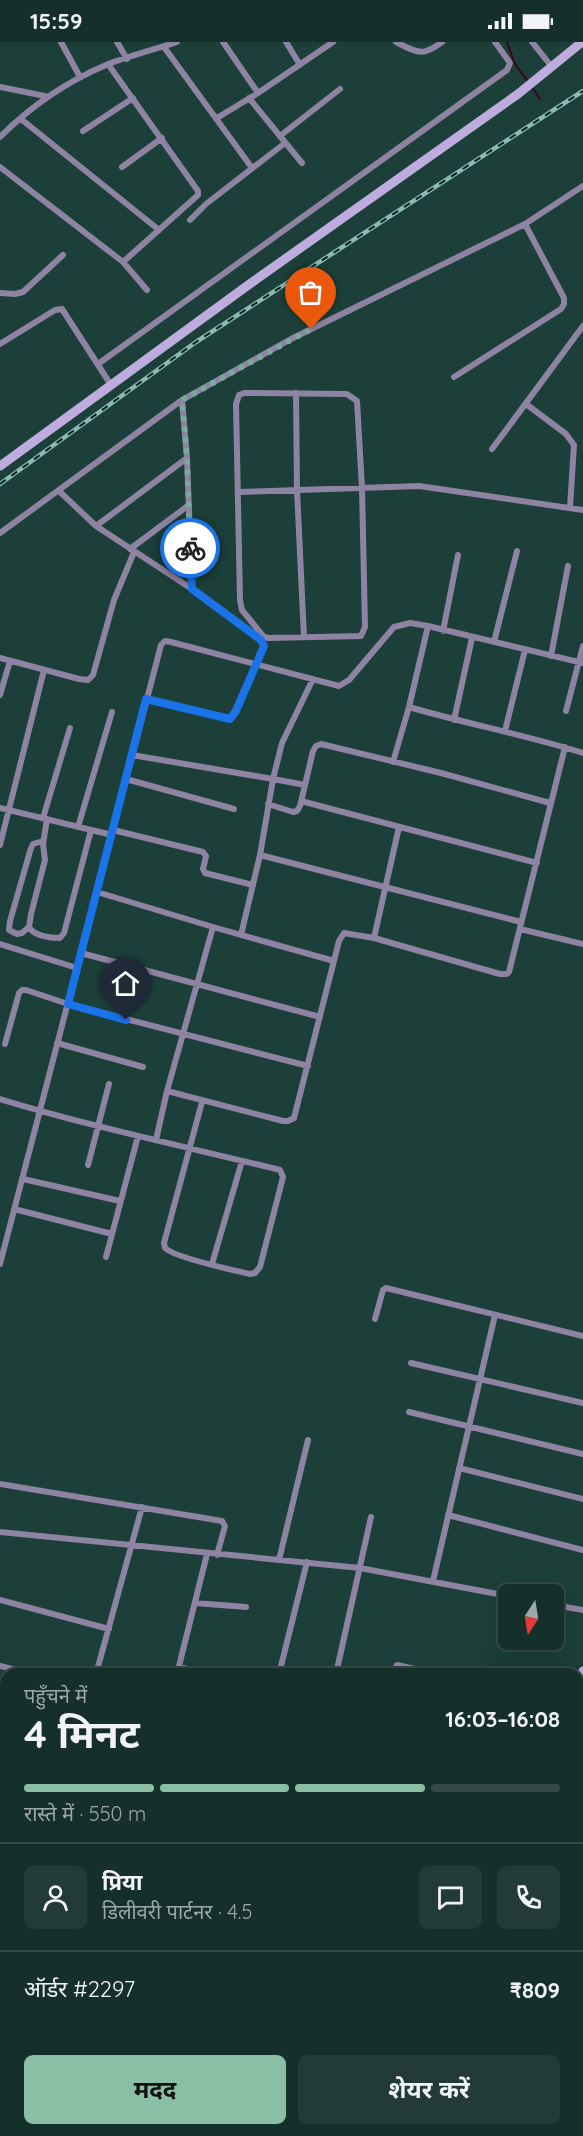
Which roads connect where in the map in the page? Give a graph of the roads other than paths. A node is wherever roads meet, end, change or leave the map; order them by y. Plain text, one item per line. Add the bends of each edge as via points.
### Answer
1 (61, 42) edge
2 (117, 42) edge
3 (177, 42) edge
4 (223, 42) edge
5 (286, 42) edge
6 (333, 42) edge
7 (396, 42) edge
8 (442, 42) edge
9 (495, 42) edge
10 (532, 42) edge
11 (582, 42) edge
12 (164, 47) junction
13 (127, 59) junction
14 (108, 64) junction
15 (300, 65) junction
16 (552, 67) junction
17 (80, 77) junction
18 (0, 87) edge
19 (340, 89) dead end
20 (258, 93) junction
21 (45, 96) junction
22 (133, 98) junction
23 (249, 98) junction
24 (217, 118) junction
25 (21, 119) junction
26 (83, 131) dead end
27 (280, 136) junction
28 (0, 137) edge
29 (162, 138) junction
30 (285, 142) junction
31 (302, 163) dead end
32 (0, 167) edge
33 (122, 167) dead end
34 (252, 168) junction
35 (583, 186) edge
36 (190, 220) dead end
37 (525, 224) junction
38 (159, 230) junction
39 (63, 255) dead end
40 (123, 262) junction
41 (147, 291) dead end
42 (0, 293) edge
43 (583, 327) edge
44 (0, 344) edge
45 (98, 364) junction
46 (454, 377) dead end
47 (111, 385) junction
48 (296, 393) junction
49 (182, 400) junction
50 (526, 404) junction
51 (492, 449) dead end
52 (187, 458) junction
53 (0, 466) edge
54 (362, 489) junction
55 (297, 490) junction
56 (59, 491) junction
57 (239, 492) junction
58 (189, 505) junction
59 (570, 508) junction
60 (583, 510) edge
61 (96, 526) junction
62 (0, 533) edge
63 (132, 550) junction
64 (517, 551) dead end
65 (458, 555) dead end
66 (568, 566) dead end
67 (192, 589) junction
68 (428, 626) junction
69 (443, 631) junction
70 (304, 637) junction
71 (472, 638) junction
72 (494, 642) junction
73 (583, 646) edge
74 (525, 650) junction
75 (551, 656) junction
76 (0, 658) edge
77 (10, 661) junction
78 (581, 662) edge
79 (256, 664) junction
80 (44, 670) junction
81 (313, 679) junction
82 (0, 695) edge
83 (146, 699) junction
84 (409, 707) junction
85 (566, 711) dead end
86 (112, 712) dead end
87 (454, 720) junction
88 (70, 728) dead end
89 (505, 731) junction
90 (565, 747) junction
91 (583, 753) edge
92 (132, 755) junction
93 (393, 762) junction
94 (126, 779) junction
95 (273, 779) junction
96 (305, 785) junction
97 (301, 801) junction
98 (550, 802) junction
99 (268, 804) junction
100 (0, 808) edge
101 (234, 809) dead end
102 (9, 810) junction
103 (45, 819) junction
104 (78, 827) junction
105 (399, 827) junction
106 (91, 830) junction
107 (112, 833) junction
108 (43, 841) junction
109 (0, 845) edge
110 (260, 855) junction
111 (537, 863) junction
112 (253, 885) junction
113 (386, 888) junction
114 (98, 892) junction
115 (521, 926) junction
116 (29, 927) junction
117 (213, 927) junction
118 (241, 935) junction
119 (374, 938) junction
120 (0, 944) edge
121 (583, 944) edge
122 (81, 953) junction
123 (334, 961) junction
124 (77, 968) junction
125 (198, 984) junction
126 (68, 1004) junction
127 (320, 1017) junction
128 (184, 1035) junction
129 (57, 1043) junction
130 (5, 1044) dead end
131 (308, 1066) junction
132 (143, 1067) dead end
133 (110, 1084) dead end
134 (168, 1091) junction
135 (0, 1099) edge
136 (202, 1102) junction
137 (40, 1111) junction
138 (99, 1126) junction
139 (138, 1136) junction
140 (156, 1140) junction
141 (190, 1149) junction
142 (242, 1161) junction
143 (88, 1165) dead end
144 (23, 1179) junction
145 (120, 1201) junction
146 (14, 1209) junction
147 (112, 1234) junction
148 (106, 1257) dead end
149 (0, 1264) edge
150 (212, 1264) junction
151 (495, 1315) junction
152 (375, 1318) dead end
153 (583, 1336) edge
154 (411, 1363) dead end
155 (480, 1380) junction
156 (583, 1403) edge
157 (409, 1412) dead end
158 (470, 1428) junction
159 (308, 1440) dead end
160 (583, 1454) edge
161 (459, 1468) junction
162 (0, 1484) edge
163 (583, 1499) edge
164 (142, 1507) junction
165 (448, 1515) junction
166 (371, 1516) dead end
167 (0, 1532) edge
168 (132, 1547) junction
169 (583, 1550) edge
170 (207, 1554) junction
171 (217, 1555) junction
172 (279, 1560) junction
173 (307, 1562) junction
174 (360, 1568) junction
175 (433, 1581) junction
176 (498, 1594) edge
177 (0, 1600) edge
178 (195, 1603) junction
179 (246, 1607) dead end
180 (564, 1607) edge
181 (583, 1610) edge
182 (109, 1629) junction
183 (98, 1668) edge
184 (179, 1668) edge
185 (280, 1668) edge
186 (337, 1668) edge
187 (394, 1668) edge
188 (413, 1668) edge

1 - 17 street
2 - 13 street
3 - 12 street
4 - 20 street
5 - 15 street
6 - 15 street
7 - 8 street via 420,53
9 - 45 street via 508,59 507,70
10 - 16 street
11 - 16 street
12 - 13 street
12 - 24 street
13 - 14 street
14 - 17 street
14 - 22 street
15 - 20 street
16 - 47 street
17 - 21 street
18 - 21 street
19 - 27 street
20 - 23 street
21 - 25 street
22 - 26 street
22 - 29 street
23 - 24 street
23 - 27 street
24 - 34 street
25 - 28 street
25 - 38 street
27 - 30 street
29 - 33 street
29 - 38 street via 198,195
30 - 31 street
30 - 34 street
32 - 40 street
34 - 36 street
35 - 37 street
37 - 46 street via 564,304
37 - 49 street via 291,339
38 - 40 street
39 - 42 street via 23,292
40 - 41 street
43 - 50 street
44 - 45 street via 58,308 65,312
45 - 47 street
47 - 53 street
48 - 54 street via 347,394 357,401
48 - 55 street
48 - 57 street via 244,393 236,400
49 - 52 street
49 - 56 street
50 - 51 street
50 - 59 street via 571,438 574,445
52 - 58 street
52 - 61 street
54 - 55 street
54 - 59 street via 428,487
54 - 70 street via 364,632 361,636
55 - 57 street
55 - 70 street
56 - 61 street
56 - 62 street
57 - 70 street via 242,610 263,636
58 - 63 street
58 - 67 street
59 - 60 street
61 - 63 street
63 - 67 street
63 - 80 street via 93,675 88,680 78,679
64 - 72 street
65 - 69 street
66 - 75 street
67 - 79 street via 261,640 263,649
68 - 69 street
68 - 81 street via 411,623 394,627 349,680 339,686
68 - 84 street
69 - 71 street
71 - 72 street
71 - 87 street
72 - 74 street
73 - 78 street
74 - 75 street
74 - 89 street
75 - 78 street
76 - 77 street
77 - 80 street
77 - 82 street
78 - 85 street
79 - 81 street
79 - 83 street via 230,719
79 - 83 street via 165,642 159,650
80 - 102 street
81 - 95 street via 282,743
83 - 92 street
84 - 87 street
84 - 93 street
86 - 104 street
87 - 89 street
88 - 103 street
89 - 90 street
90 - 91 street
90 - 98 street
92 - 94 street
92 - 95 street
93 - 96 street via 321,744 313,751
93 - 98 street
94 - 101 street
94 - 107 street
95 - 96 street
95 - 99 street
96 - 97 street
97 - 99 street via 293,812
97 - 105 street
98 - 111 street
99 - 110 street
100 - 102 street
102 - 103 street
102 - 109 street
103 - 104 street
103 - 108 street
104 - 106 street
105 - 111 street
105 - 113 street
106 - 107 street
106 - 116 street via 63,936 56,939 34,933
107 - 112 street via 203,852 205,873
107 - 114 street
108 - 116 street via 45,860
108 - 116 street via 31,848 9,930 17,934
110 - 112 street
110 - 113 street
111 - 115 street
112 - 118 street
113 - 115 street
113 - 119 street
114 - 117 street
114 - 122 street
115 - 119 street via 509,972 504,974
115 - 121 street
117 - 118 street
117 - 125 street
118 - 123 street
119 - 123 street via 344,933
120 - 124 street
122 - 124 street
122 - 125 street
123 - 127 street
124 - 126 street
125 - 127 street
125 - 128 street
126 - 128 street
126 - 129 street
126 - 130 street via 22,990
127 - 131 street
128 - 131 street
128 - 134 street
129 - 132 street
129 - 137 street
131 - 136 street via 291,1120
133 - 138 street
134 - 136 street
134 - 140 street
135 - 137 street
136 - 141 street
137 - 138 street
137 - 144 street
138 - 139 street
138 - 143 street
139 - 140 street
139 - 145 street
140 - 141 street
141 - 142 street
141 - 150 street via 164,1243 173,1253
142 - 150 street
142 - 150 street via 283,1173 260,1266 250,1274
144 - 145 street
144 - 146 street
145 - 147 street
146 - 147 street
146 - 149 street
147 - 148 street
151 - 152 street via 386,1288
151 - 153 street
151 - 155 street
154 - 155 street
155 - 156 street
155 - 158 street
157 - 158 street
158 - 160 street
158 - 161 street
159 - 172 street
161 - 163 street
161 - 165 street
162 - 164 street
164 - 168 street
164 - 171 street via 224,1522
165 - 169 street
165 - 175 street
166 - 174 street
167 - 168 street
168 - 170 street
168 - 182 street
170 - 171 street
170 - 178 street
171 - 172 street
172 - 173 street
173 - 174 street
173 - 185 street
174 - 175 street
174 - 186 street
175 - 176 street
177 - 182 street
178 - 179 street
178 - 184 street
180 - 181 street
182 - 183 street
187 - 188 street

